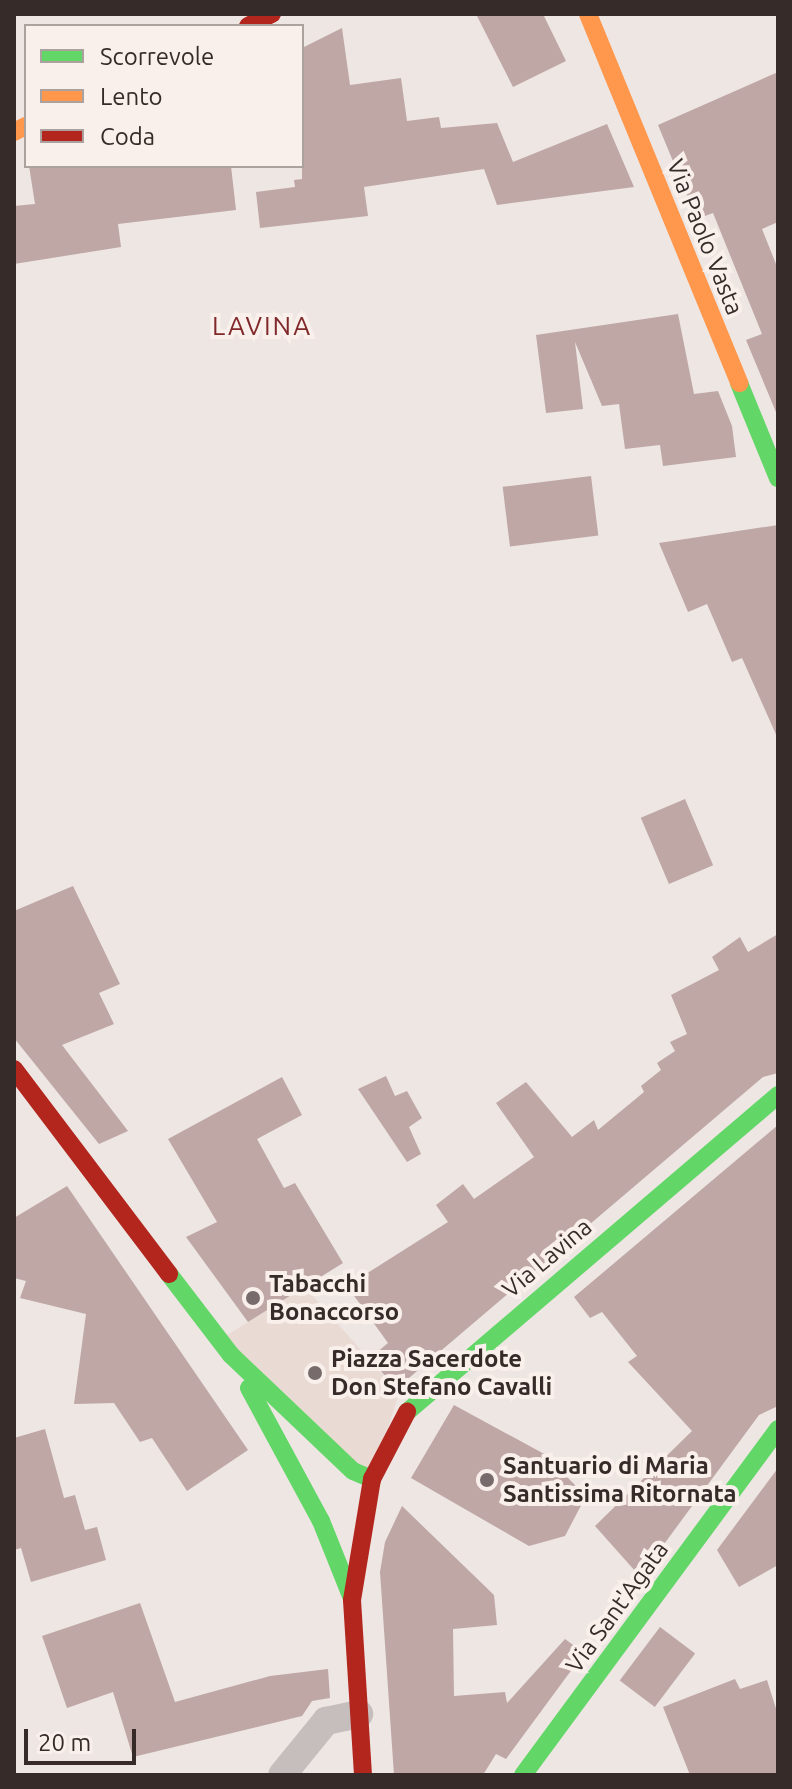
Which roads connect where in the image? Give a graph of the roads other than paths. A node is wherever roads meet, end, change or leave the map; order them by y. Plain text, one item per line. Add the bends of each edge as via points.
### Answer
1 (272, 14) edge
2 (588, 14) edge
3 (252, 24) edge
4 (778, 478) edge
5 (14, 1069) edge
6 (778, 1095) edge
7 (231, 1355) junction
8 (778, 1429) edge
9 (372, 1479) junction
10 (352, 1600) junction
11 (359, 1714) junction
12 (282, 1775) edge
13 (363, 1775) edge
14 (523, 1775) edge

1 - 3 street
2 - 4 street, Via Paolo Vasta
5 - 7 street, Via Lavina
6 - 9 street, Via Lavina via 420,1397 397,1424
7 - 9 street, Via Lavina via 353,1471
7 - 10 street, Via Lavina via 321,1521
8 - 14 street, Via Sant'Agata
9 - 10 street, Via Lavina
10 - 11 street, Via Lavina
11 - 12 street via 326,1721
11 - 13 street, Via Lavina

